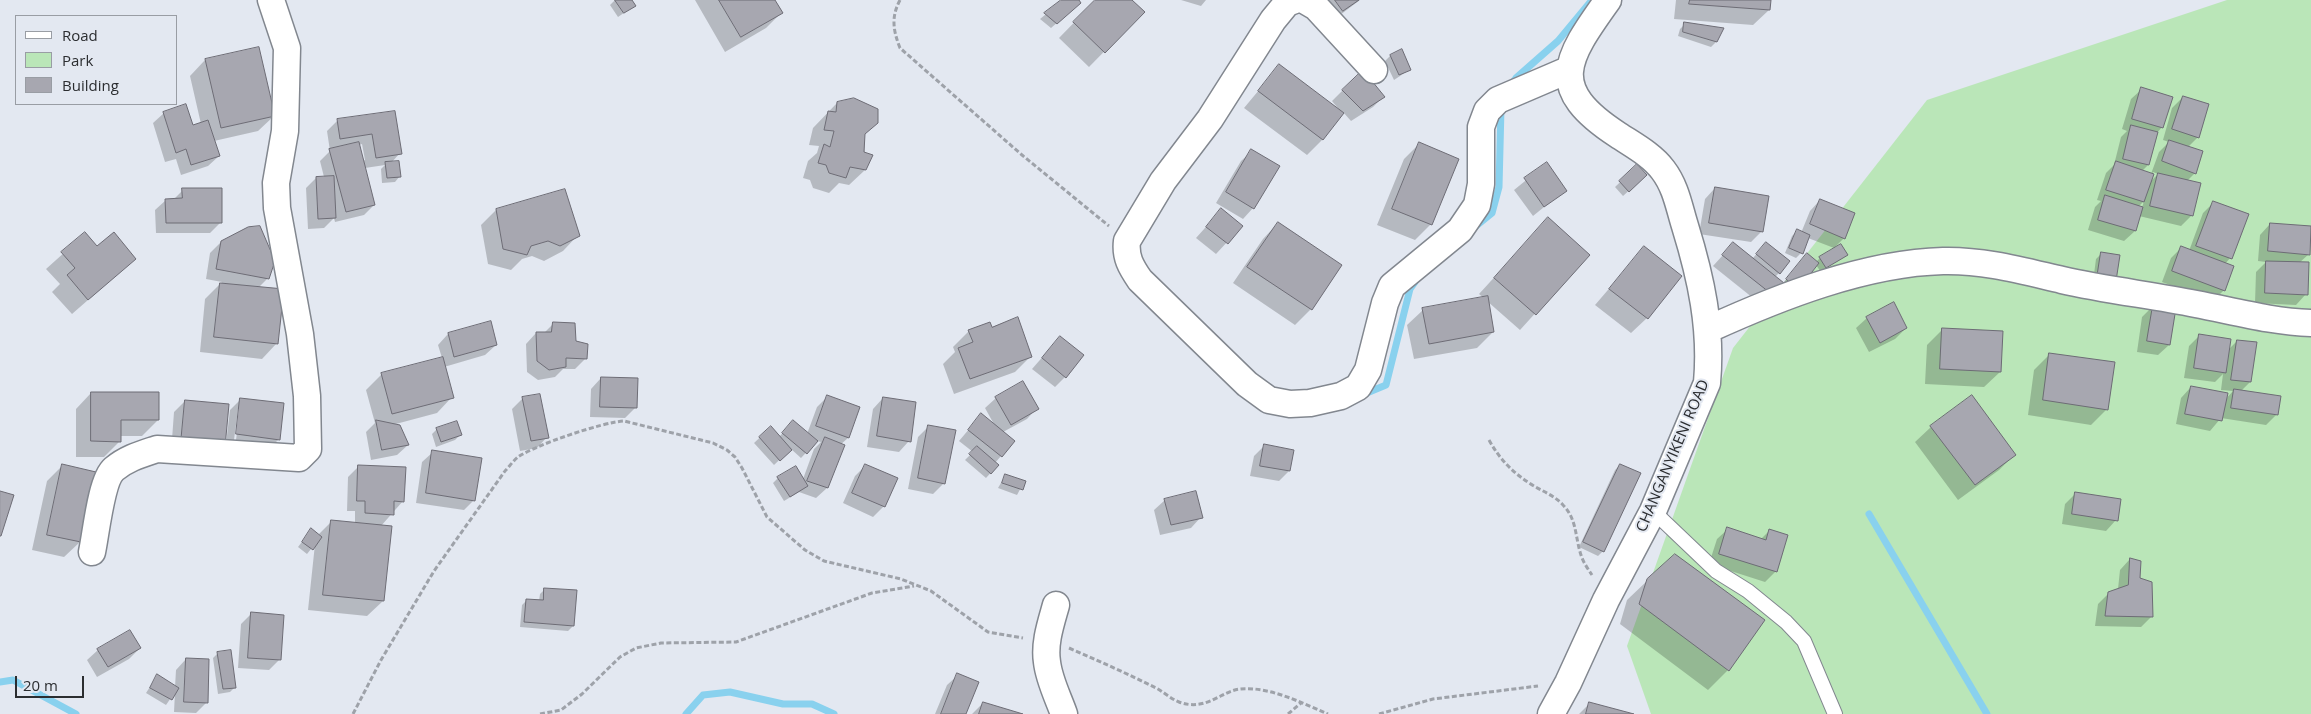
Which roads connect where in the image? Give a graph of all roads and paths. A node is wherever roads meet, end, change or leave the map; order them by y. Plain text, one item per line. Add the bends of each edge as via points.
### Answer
1 (272, 0) edge
2 (900, 0) edge
3 (1295, 0) edge
4 (1304, 0) edge
5 (1608, 0) edge
6 (1374, 70) dead end
7 (1568, 70) junction
8 (1127, 240) junction
9 (2311, 323) edge
10 (1709, 329) junction
11 (1489, 440) dead end
12 (1653, 511) junction
13 (92, 552) dead end
14 (914, 586) junction
15 (1606, 600) junction
16 (1056, 605) dead end
17 (1048, 639) junction
18 (1568, 683) junction
19 (1301, 703) junction
20 (353, 714) edge
21 (540, 714) edge
22 (1064, 714) edge
23 (1288, 714) edge
24 (1328, 714) edge
25 (1379, 714) edge
26 (1551, 714) edge
27 (1835, 714) edge

1 - 13 street via 288,48 285,131 276,183 277,208 300,334 307,396 308,449 299,458 157,450 135,456 113,470 106,485
2 - 8 path via 893,29 900,48 1022,155
3 - 8 street via 1287,3 1273,20 1210,119 1163,181
4 - 6 street via 1316,7
5 - 7 street via 1579,40
7 - 8 street via 1498,100 1487,111 1481,127 1481,184 1477,205 1460,230 1392,286 1368,370 1358,387 1341,396 1290,404 1269,400 1247,384 1140,280 1130,266
7 - 10 street, CHANGANYIKENI ROAD via 1580,104 1594,119 1662,168 1673,185 1704,296
9 - 10 street via 2064,280 2000,265 1944,261 1900,264 1837,281 1753,309
10 - 12 street, CHANGANYIKENI ROAD via 1708,383
11 - 15 path via 1510,469 1553,496 1570,512 1581,555
12 - 15 street, CHANGANYIKENI ROAD
12 - 27 lane via 1716,571 1748,591 1786,622 1804,642
14 - 17 path via 931,591 988,632 1007,637
14 - 20 path via 901,579 824,561 805,550 767,517 742,468 727,450 713,443 646,426 624,421 609,422 518,457 434,571
14 - 21 path via 872,593 736,642 661,642 636,648 620,657 561,710
15 - 18 street, CHANGANYIKENI ROAD
16 - 17 street
17 - 19 path via 1126,673 1179,702 1213,701 1238,689 1253,689
17 - 22 street via 1046,662
18 - 25 path via 1434,699
18 - 26 street, CHANGANYIKENI ROAD
19 - 23 path
19 - 24 path

